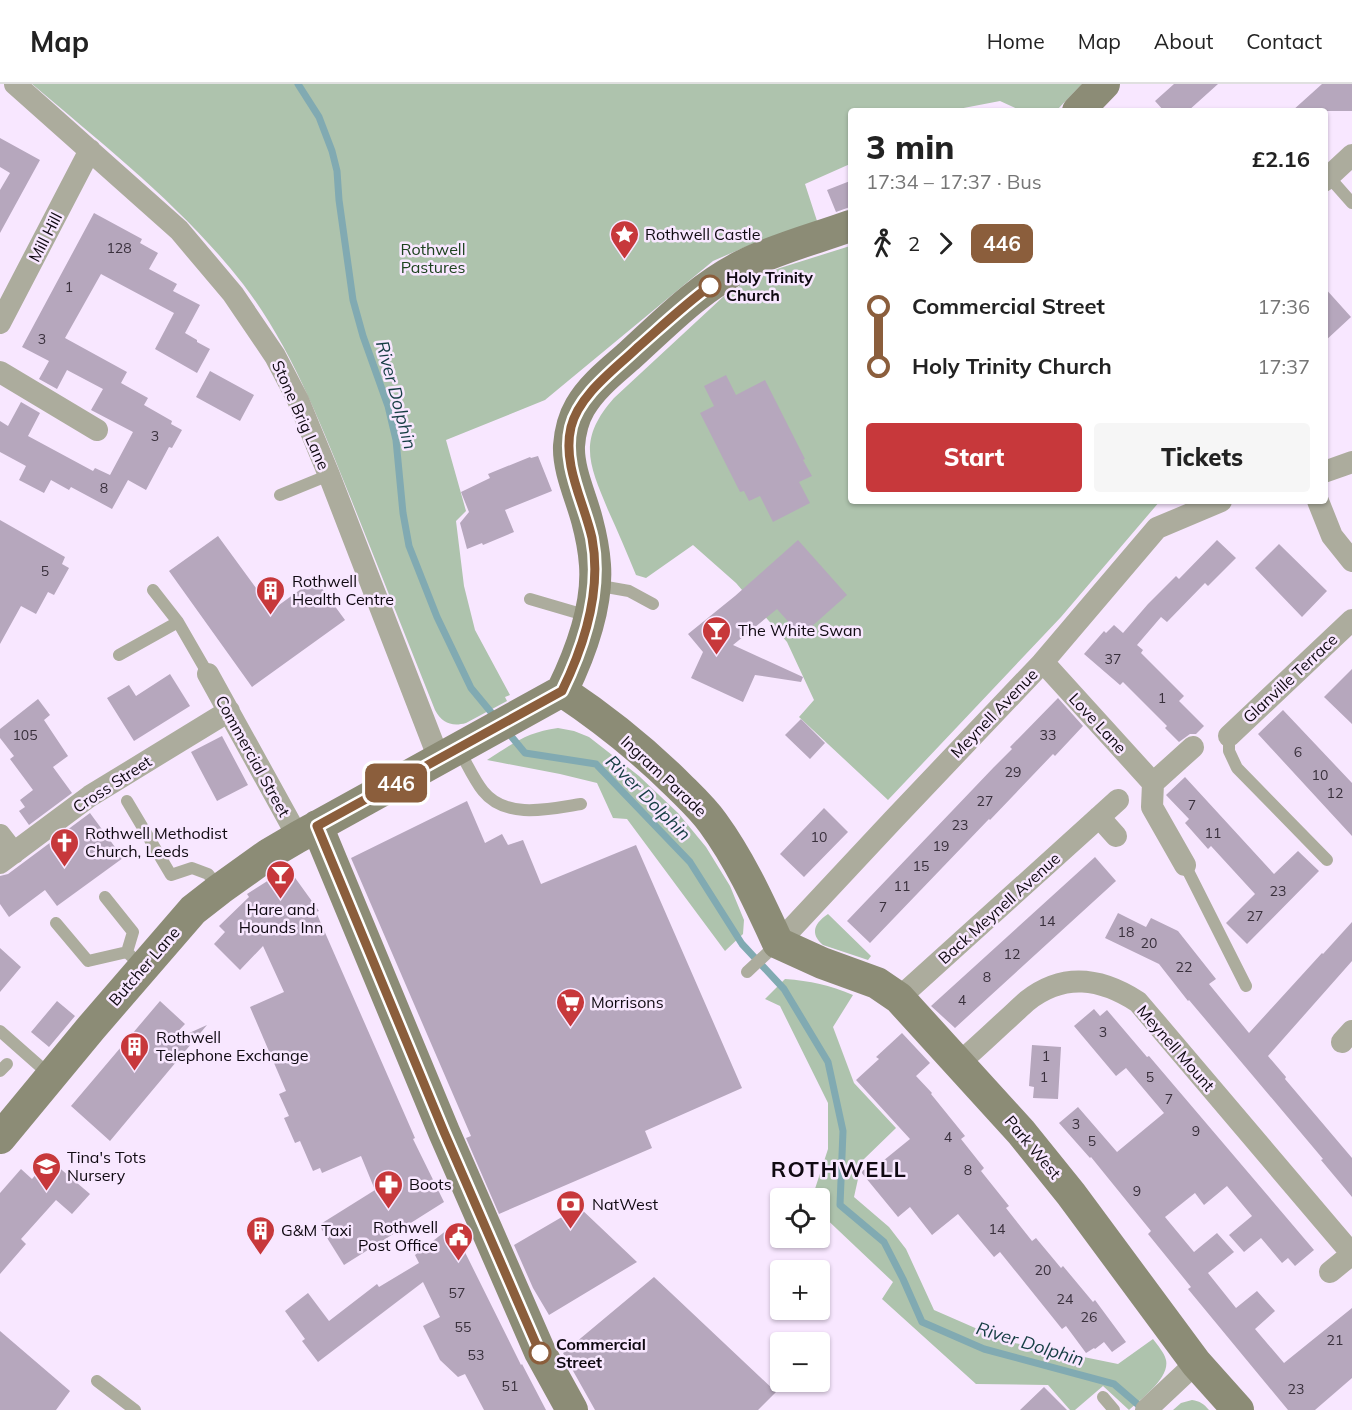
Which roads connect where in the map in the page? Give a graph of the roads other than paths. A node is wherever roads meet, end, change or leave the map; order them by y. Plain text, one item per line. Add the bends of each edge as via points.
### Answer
1 (15, 84) edge
2 (1104, 84) edge
3 (1081, 108) edge
4 (90, 150) junction
5 (1352, 155) edge
6 (1328, 178) edge
7 (1328, 180) edge
8 (1352, 202) edge
9 (848, 227) edge
10 (0, 324) edge
11 (0, 372) edge
12 (96, 429) dead end
13 (1352, 462) edge
14 (1328, 471) edge
15 (329, 475) junction
16 (280, 495) dead end
17 (1214, 504) edge
18 (1319, 504) edge
19 (1352, 561) edge
20 (594, 585) junction
21 (153, 591) dead end
22 (530, 599) dead end
23 (653, 604) dead end
24 (590, 616) junction
25 (1352, 620) edge
26 (178, 622) junction
27 (119, 655) dead end
28 (1043, 663) junction
29 (208, 674) joint
30 (562, 691) junction
31 (229, 711) junction
32 (1229, 736) joint
33 (1193, 747) dead end
34 (459, 749) junction
35 (1153, 783) junction
36 (1118, 800) dead end
37 (127, 801) dead end
38 (581, 804) dead end
39 (1099, 818) junction
40 (307, 832) junction
41 (0, 835) edge
42 (1116, 836) dead end
43 (7, 858) edge
44 (1327, 860) dead end
45 (1185, 865) joint
46 (220, 889) junction
47 (105, 897) dead end
48 (56, 923) dead end
49 (771, 950) junction
50 (135, 960) junction
51 (747, 972) dead end
52 (1246, 986) dead end
53 (899, 998) junction
54 (0, 1031) edge
55 (959, 1063) junction
56 (51, 1077) junction
57 (0, 1137) edge
58 (1352, 1254) edge
59 (1330, 1272) dead end
60 (1196, 1363) junction
61 (97, 1381) dead end
62 (1103, 1397) dead end
63 (1148, 1408) edge
64 (135, 1410) edge
65 (572, 1410) edge
66 (1114, 1410) edge
67 (1238, 1410) edge

1 - 4 street, Stone Brig Lane
2 - 3 street
4 - 10 street, Mill Hill
4 - 15 street, Stone Brig Lane via 179,230 233,294 275,356
5 - 6 street
7 - 8 lane
9 - 20 street via 764,256 726,275 599,383 581,406 572,426 569,448 573,476 592,537
11 - 12 street
13 - 14 street
15 - 16 lane
15 - 34 street, Stone Brig Lane
17 - 28 street, Meynell Avenue via 1157,528
18 - 19 street via 1332,536
20 - 23 lane via 629,591
20 - 24 street
21 - 26 lane
22 - 24 lane
24 - 30 street
25 - 32 street, Glanville Terrace
26 - 27 lane
26 - 29 lane
28 - 35 street, Love Lane
28 - 49 street, Meynell Avenue
29 - 31 street, Commercial Street
30 - 34 street, Butcher Lane
30 - 49 street, Ingram Parade via 636,747 712,821 746,876
31 - 40 street, Commercial Street
31 - 43 street, Cross Street via 90,796
32 - 44 lane via 1229,751 1237,768
33 - 35 street
34 - 38 lane via 482,790 510,808 536,811
34 - 40 street, Butcher Lane
35 - 45 street via 1152,807
36 - 39 street, Back Meynell Avenue
37 - 46 lane via 171,875 192,868 208,874
39 - 42 street
39 - 53 street, Back Meynell Avenue
40 - 46 street, Butcher Lane
40 - 65 street, Commercial Street via 540,1353
41 - 43 street
45 - 52 lane
46 - 50 street, Butcher Lane
47 - 50 lane via 133,932
48 - 50 lane via 88,961
49 - 51 lane
49 - 53 street, Park West via 870,980
50 - 56 street, Butcher Lane via 91,1028
53 - 55 street, Park West
54 - 56 lane
55 - 58 street, Meynell Mount via 1044,990 1083,981 1121,991 1138,1002
55 - 60 street, Park West via 1071,1194
56 - 57 street, Butcher Lane
58 - 59 street, Meynell Mount
60 - 63 street
60 - 67 street, Park West
61 - 64 lane
62 - 66 lane

